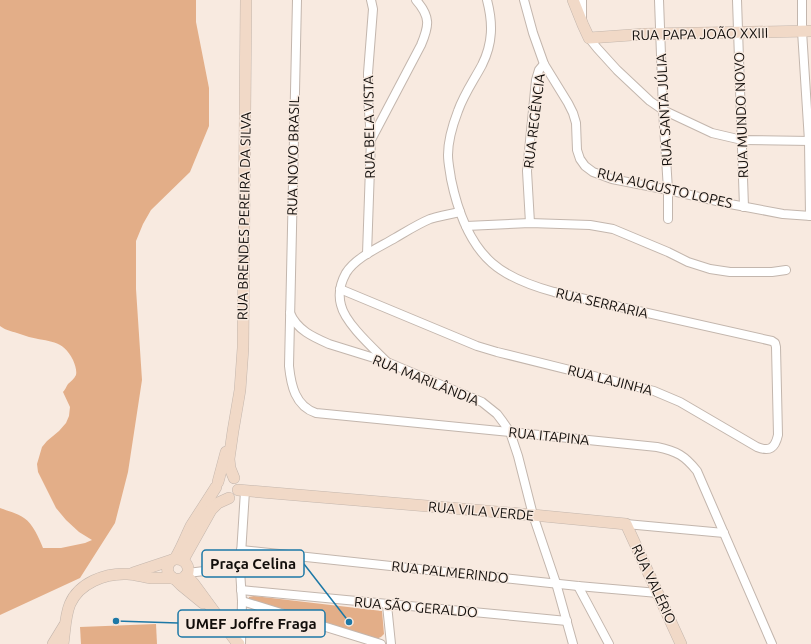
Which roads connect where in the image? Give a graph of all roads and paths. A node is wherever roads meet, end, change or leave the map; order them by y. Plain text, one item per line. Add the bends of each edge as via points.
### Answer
1 (246, 0) edge
2 (297, 0) edge
3 (371, 0) edge
4 (416, 0) edge
5 (487, 0) edge
6 (524, 0) edge
7 (573, 0) edge
8 (582, 0) edge
9 (659, 0) edge
10 (737, 0) edge
11 (802, 0) edge
12 (583, 25) junction
13 (806, 31) edge
14 (738, 33) junction
15 (661, 34) junction
16 (589, 38) junction
17 (544, 64) junction
18 (663, 110) junction
19 (371, 139) junction
20 (742, 140) junction
21 (810, 141) edge
22 (668, 190) junction
23 (744, 207) junction
24 (460, 212) junction
25 (810, 216) edge
26 (668, 219) dead end
27 (530, 223) junction
28 (466, 226) junction
29 (367, 254) junction
30 (786, 270) dead end
31 (340, 289) junction
32 (290, 312) junction
33 (775, 343) joint
34 (387, 362) junction
35 (233, 431) junction
36 (510, 432) junction
37 (234, 478) junction
38 (217, 484) junction
39 (242, 491) junction
40 (229, 498) junction
41 (533, 515) junction
42 (626, 524) junction
43 (724, 533) junction
44 (241, 550) junction
45 (181, 570) junction
46 (240, 570) junction
47 (131, 574) junction
48 (556, 583) junction
49 (578, 586) junction
50 (241, 590) junction
51 (658, 593) junction
52 (242, 601) junction
53 (387, 605) junction
54 (67, 618) junction
55 (567, 621) junction
56 (53, 644) edge
57 (63, 644) edge
58 (240, 644) edge
59 (381, 644) edge
60 (390, 644) edge
61 (573, 644) edge
62 (609, 644) edge
63 (681, 644) edge
64 (772, 644) edge

1 - 35 main road, RUA BRENDES PEREIRA DA SILVA via 243,348 240,390
2 - 32 street, RUA NOVO BRASIL
3 - 19 street, RUA BELA VISTA via 373,9 368,73
4 - 19 street via 426,14 426,32
5 - 24 street, RUA SERRARIA via 492,28 490,42 458,111 450,137 449,167
6 - 17 street, RUA REGÊNCIA
7 - 12 main road
8 - 12 street
9 - 15 street, RUA SANTA JÚLIA
10 - 14 street, RUA MUNDO NOVO
11 - 13 street
12 - 16 main road
13 - 14 main road, RUA PAPA JOÃO XXIII
13 - 21 street
14 - 15 main road, RUA PAPA JOÃO XXIII
14 - 20 street, RUA MUNDO NOVO
15 - 16 main road, RUA PAPA JOÃO XXIII
15 - 18 street, RUA SANTA JÚLIA
16 - 18 street via 617,70
17 - 22 street, RUA AUGUSTO LOPES via 573,113 577,150 585,166 612,179
17 - 27 street, RUA REGÊNCIA via 536,80 527,171
18 - 20 street via 712,133
18 - 22 street, RUA SANTA JÚLIA
19 - 29 street, RUA BELA VISTA
20 - 21 street
20 - 23 street, RUA MUNDO NOVO
21 - 25 street
22 - 23 street, RUA AUGUSTO LOPES
22 - 26 street, RUA SANTA JÚLIA
23 - 25 street, RUA AUGUSTO LOPES
24 - 28 street, RUA SERRARIA
24 - 29 street via 421,223
27 - 28 street
27 - 30 street via 590,225 613,230 694,264 720,271 743,273
28 - 33 street, RUA SERRARIA via 480,250 491,262 503,271 537,287
29 - 31 street via 351,267
31 - 33 street, RUA LAJINHA via 477,346 654,390 680,402 763,450 774,446 778,435
31 - 34 street via 341,306 345,315
32 - 34 street, RUA MARILÂNDIA via 293,321 315,337 329,344
32 - 36 street, RUA ITAPINA via 289,366 292,388 309,411
34 - 36 street, RUA MARILÂNDIA via 482,402 497,414
35 - 37 main road, RUA BRENDES PEREIRA DA SILVA via 229,464
35 - 38 main road, RUA BRENDES PEREIRA DA SILVA
36 - 41 street, RUA MARILÂNDIA
36 - 43 street, RUA ITAPINA via 657,447 677,453 697,471
37 - 38 main road via 225,477
37 - 39 main road
38 - 40 main road via 220,496
38 - 45 main road, RUA BRENDES PEREIRA DA SILVA via 192,524
39 - 40 main road
39 - 41 main road, RUA VILA VERDE
39 - 44 street
40 - 45 main road via 211,510
41 - 42 main road, RUA VILA VERDE
41 - 48 street, RUA MARILÂNDIA
42 - 43 street, RUA VILA VERDE
42 - 51 main road, RUA VALÉRIO
43 - 64 street, RUA ITAPINA
44 - 46 street
44 - 48 street, RUA PALMERINDO
45 - 46 street
45 - 47 main road
45 - 47 main road via 151,578
45 - 58 main road
46 - 50 street
47 - 54 main road via 102,577 82,587 73,598
48 - 49 street, RUA PALMERINDO
48 - 55 street, RUA MARILÂNDIA
49 - 51 street, RUA PALMERINDO
49 - 62 street
50 - 52 street
50 - 53 street, RUA SÃO GERALDO
51 - 63 main road, RUA VALÉRIO
52 - 58 street
52 - 59 street
53 - 55 street, RUA SÃO GERALDO
53 - 60 street
54 - 56 main road
54 - 57 main road
55 - 61 street, RUA MARILÂNDIA

